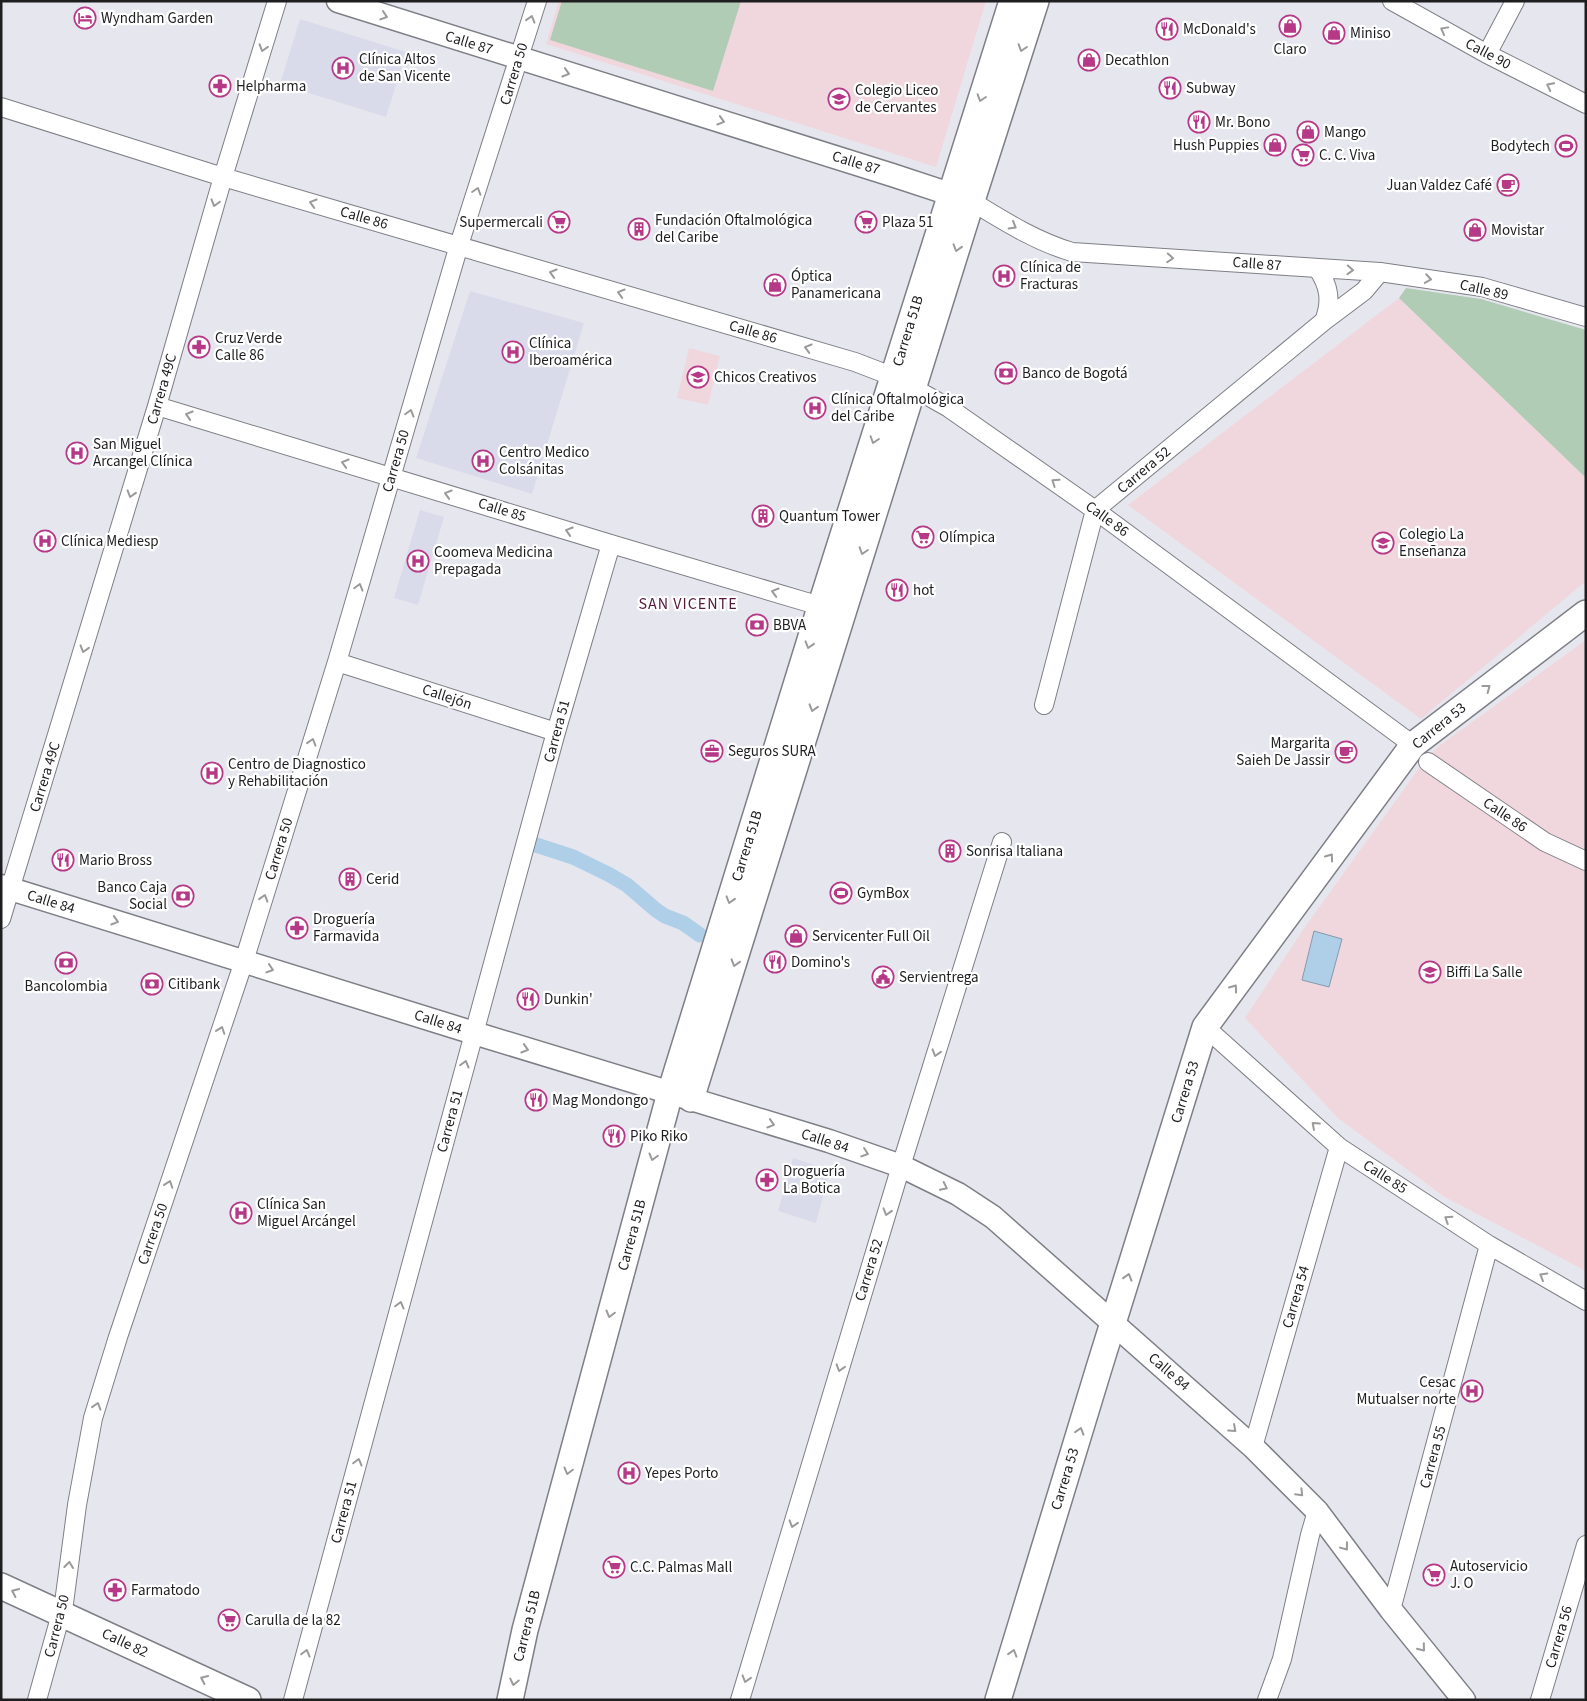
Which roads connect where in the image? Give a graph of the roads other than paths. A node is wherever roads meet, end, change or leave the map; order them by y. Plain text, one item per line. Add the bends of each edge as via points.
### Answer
1 (277, 1) edge
2 (338, 1) edge
3 (536, 1) edge
4 (1012, 1) edge
5 (1036, 1) edge
6 (1392, 1) edge
7 (1516, 1) edge
8 (1487, 54) junction
9 (519, 58) junction
10 (1586, 104) edge
11 (1, 107) edge
12 (223, 177) junction
13 (961, 198) junction
14 (460, 245) junction
15 (1317, 268) junction
16 (1380, 272) junction
17 (1586, 317) edge
18 (1324, 321) junction
19 (904, 382) junction
20 (158, 406) junction
21 (391, 477) junction
22 (1095, 510) junction
23 (611, 544) junction
24 (819, 611) junction
25 (1586, 613) edge
26 (838, 628) junction
27 (337, 662) junction
28 (1044, 704) dead end
29 (556, 732) junction
30 (1420, 754) junction
31 (1002, 842) dead end
32 (1586, 861) edge
33 (6, 888) edge
34 (1, 919) edge
35 (244, 961) junction
36 (1205, 1027) junction
37 (474, 1033) junction
38 (681, 1096) junction
39 (1339, 1147) junction
40 (901, 1166) junction
41 (1489, 1245) junction
42 (1586, 1301) edge
43 (1113, 1323) junction
44 (1253, 1447) junction
45 (1317, 1511) junction
46 (1586, 1545) edge
47 (1, 1586) edge
48 (1391, 1610) junction
49 (61, 1613) junction
50 (38, 1700) edge
51 (248, 1700) edge
52 (293, 1700) edge
53 (510, 1700) edge
54 (740, 1700) edge
55 (998, 1700) edge
56 (1267, 1700) edge
57 (1464, 1700) edge
58 (1540, 1700) edge

1 -> 12 street, Carrera 49C
2 -> 9 street, Calle 87
9 -> 3 street, Carrera 50
4 -> 13 main road, Carrera 51B
5 -> 13 main road, Carrera 51B
8 -> 6 street, Calle 90
7 - 8 street
10 -> 8 street, Calle 90
9 -> 13 street, Calle 87
14 -> 9 street, Carrera 50
11 - 12 street, Calle 86
14 -> 12 street, Calle 86
12 -> 20 street, Carrera 49C
13 -> 15 street, Calle 87 via 1034,238 1072,252
13 -> 19 main road, Carrera 51B
19 -> 14 street, Calle 86 via 854,362
21 -> 14 street, Carrera 50
15 -> 16 street, Calle 87
15 - 18 street via 1325,279 1330,300
16 -> 17 street, Calle 89 via 1482,287
16 - 18 street, Carrera 52 via 1364,291
18 - 22 street, Carrera 52
22 -> 19 street, Calle 86 via 950,408
19 -> 24 main road, Carrera 51B
19 -> 26 main road, Carrera 51B
21 -> 20 street, Calle 85
20 -> 33 street, Carrera 49C
23 -> 21 street, Calle 85
27 -> 21 street, Carrera 50
22 - 28 street
22 - 30 street, Calle 86
24 -> 23 street, Calle 85 via 810,603
23 - 29 street, Carrera 51
24 - 26 street, Calle 85
24 -> 38 main road, Carrera 51B
30 -> 25 main road, Carrera 53
26 -> 38 main road, Carrera 51B
27 - 29 street, Callejón
35 -> 27 street, Carrera 50
29 - 37 street, Carrera 51
30 - 32 street, Calle 86 via 1545,842
36 -> 30 main road, Carrera 53
31 -> 40 street, Carrera 52
33 - 34 street, Carrera 49C
33 -> 35 street, Calle 84
35 -> 37 street, Calle 84
49 -> 35 street, Carrera 50 via 76,1505 94,1418
39 -> 36 street, Calle 85
43 -> 36 main road, Carrera 53
37 -> 38 street, Calle 84
52 -> 37 street, Carrera 51
38 -> 40 street, Calle 84
38 -> 53 main road, Carrera 51B via 525,1630
41 -> 39 street, Calle 85
39 - 44 street, Carrera 54
40 -> 43 street, Calle 84 via 958,1194 993,1218
40 -> 54 street, Carrera 52
42 -> 41 street, Calle 85
41 - 48 street, Carrera 55
43 -> 44 street, Calle 84
55 -> 43 main road, Carrera 53
44 -> 45 street, Calle 84
45 -> 48 street, Calle 84
45 - 56 street via 1282,1659
46 - 58 street, Carrera 56
49 -> 47 main road, Calle 82
48 -> 57 street, Calle 84
49 - 50 street, Carrera 50
51 -> 49 main road, Calle 82

